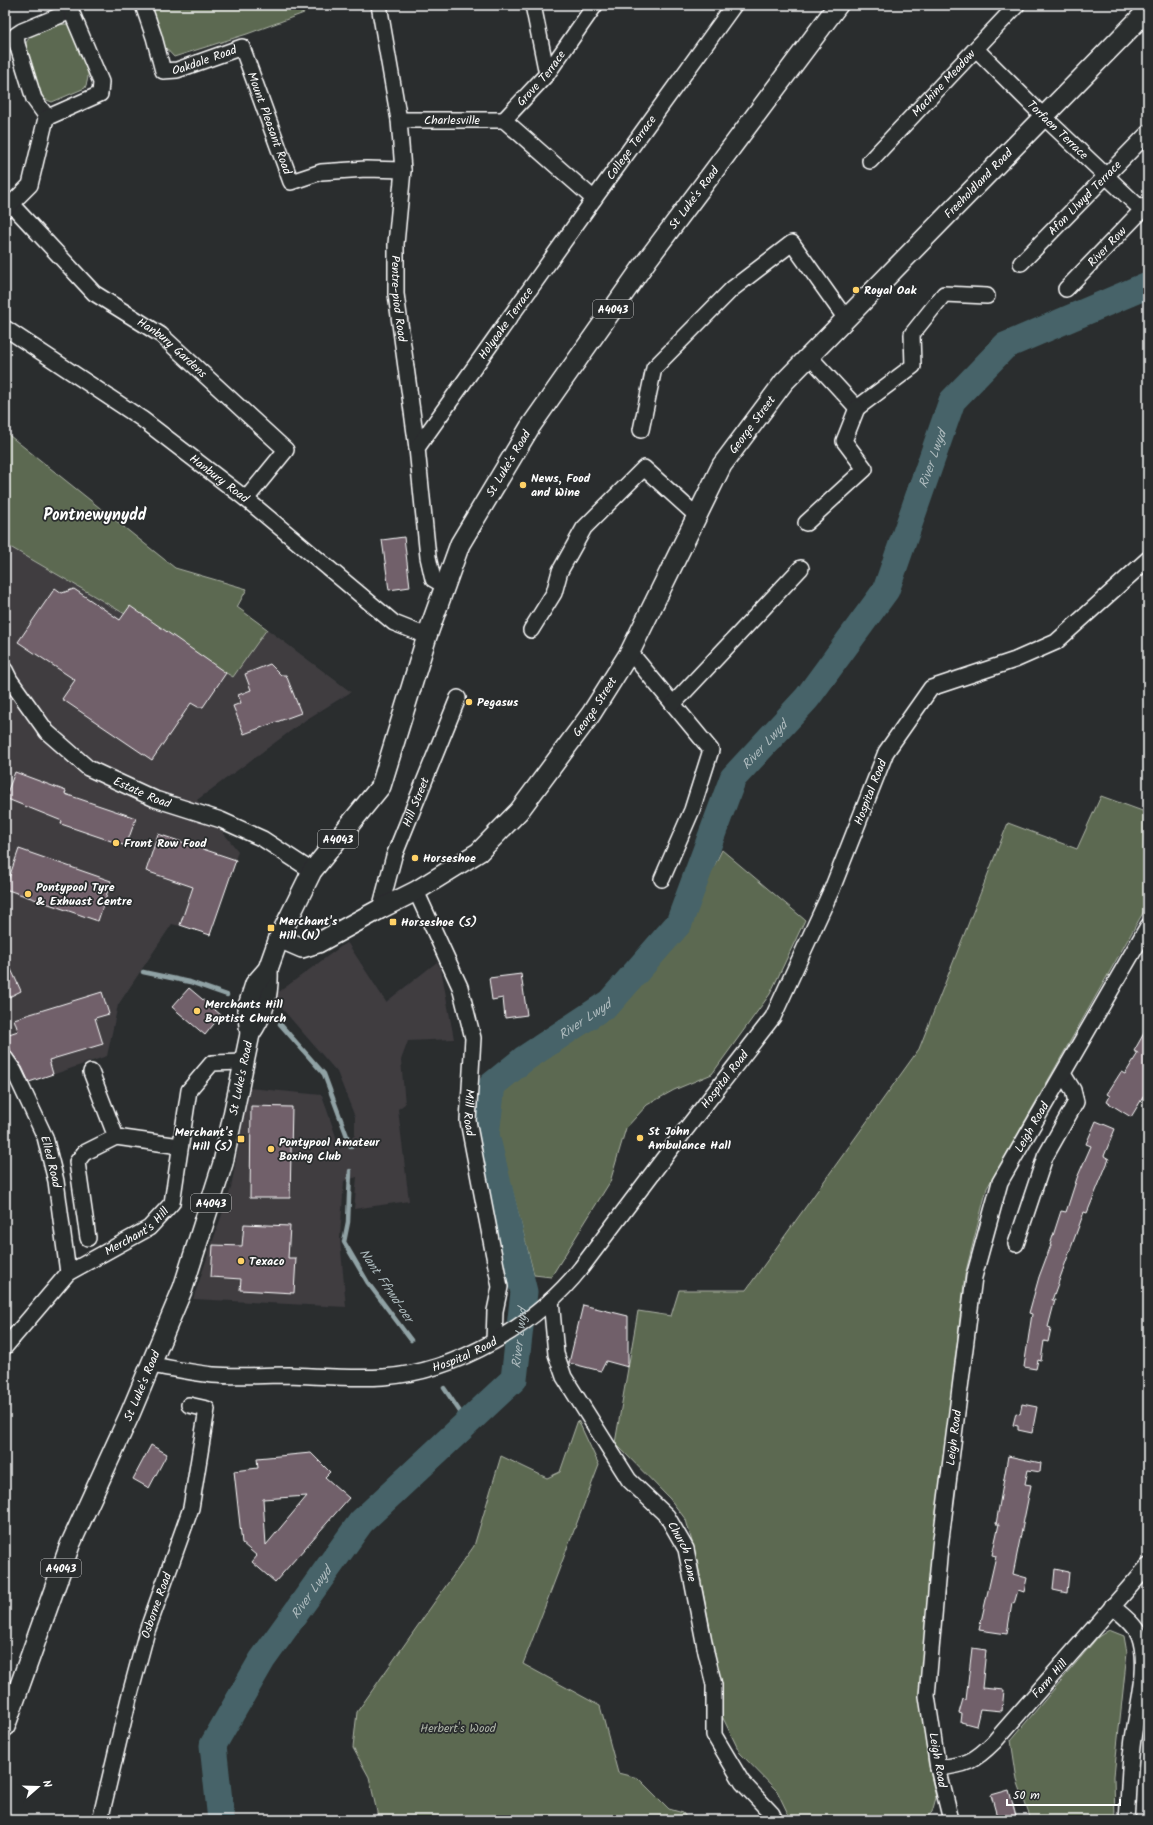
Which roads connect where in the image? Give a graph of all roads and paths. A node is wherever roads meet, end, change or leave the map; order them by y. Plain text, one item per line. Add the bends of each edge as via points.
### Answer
1 (144, 5) edge
2 (379, 5) edge
3 (533, 5) edge
4 (595, 5) edge
5 (734, 5) edge
6 (838, 5) edge
7 (1017, 5) edge
8 (71, 8) edge
9 (1148, 10) edge
10 (242, 47) joint
11 (976, 49) junction
12 (546, 74) junction
13 (47, 117) junction
14 (1044, 117) junction
15 (399, 120) junction
16 (504, 120) junction
17 (1148, 133) edge
18 (870, 161) dead end
19 (403, 170) junction
20 (1105, 176) junction
21 (594, 199) junction
22 (8, 207) edge
23 (1145, 207) edge
24 (1021, 263) dead end
25 (1066, 289) dead end
26 (987, 296) dead end
27 (846, 319) junction
28 (5, 328) edge
29 (809, 356) junction
30 (857, 408) junction
31 (640, 430) dead end
32 (417, 448) junction
33 (246, 499) junction
34 (697, 516) junction
35 (806, 523) dead end
36 (1148, 559) edge
37 (801, 568) dead end
38 (445, 586) junction
39 (530, 630) dead end
40 (427, 636) junction
41 (630, 652) junction
42 (5, 670) edge
43 (458, 698) dead end
44 (673, 704) junction
45 (312, 871) junction
46 (662, 879) dead end
47 (416, 891) junction
48 (380, 909) junction
49 (1148, 926) edge
50 (279, 938) junction
51 (5, 1058) edge
52 (243, 1062) junction
53 (91, 1072) dead end
54 (1063, 1074) junction
55 (116, 1137) junction
56 (180, 1146) junction
57 (88, 1238) dead end
58 (1016, 1244) dead end
59 (68, 1273) junction
60 (546, 1304) junction
61 (494, 1341) junction
62 (5, 1347) edge
63 (151, 1364) junction
64 (189, 1405) dead end
65 (1148, 1566) edge
66 (1112, 1606) junction
67 (5, 1727) edge
68 (938, 1768) junction
69 (100, 1820) edge
70 (775, 1820) edge
71 (950, 1820) edge
72 (1128, 1820) edge

1 - 10 street, Oakdale Road via 163,71 177,70
2 - 15 street, Pentre-piod Road
3 - 12 street
4 - 12 street, Grove Terrace
5 - 21 street, College Terrace
6 - 38 main road, St Luke's Road / A4043 via 648,259 530,427 460,544
7 - 11 street, Machine Meadow
8 - 13 street via 16,36 34,99
8 - 13 street via 102,82 100,94
9 - 14 main road, Freeholdland Road
10 - 19 street, Mount Pleasant Road via 291,182 321,172
11 - 14 street, Torfaen Terrace
11 - 18 street, Machine Meadow
12 - 16 street, Grove Terrace
13 - 22 street via 30,185
14 - 20 street, Torfaen Terrace
14 - 27 main road, Freeholdland Road
15 - 16 street, Charlesville
15 - 19 street, Pentre-piod Road
16 - 21 street
17 - 20 street, Afon Llwyd Terrace
19 - 32 street, Pentre-piod Road via 396,244 396,294
20 - 23 street, Torfaen Terrace
20 - 24 street, Afon Llwyd Terrace
21 - 32 street, Holyoake Terrace
22 - 33 street, Hanbury Gardens via 94,293 161,335 286,450
23 - 25 street, River Row
26 - 30 street via 944,294 912,334 913,366
27 - 29 main road, Freeholdland Road
27 - 31 street via 792,243 732,289 654,368
28 - 33 street, Hanbury Road via 142,419
29 - 30 street
29 - 34 main road, George Street via 784,382 722,465
30 - 35 street via 844,441 865,469
32 - 38 street, Pentre-piod Road via 428,557 433,579
33 - 40 street, Hanbury Road via 394,623
34 - 39 street via 644,468 584,528 560,571 554,593
34 - 41 main road, George Street
36 - 60 street, Hospital Road via 1056,642 1016,660 931,688 886,752 832,889 773,1017 578,1273
37 - 44 street
38 - 40 main road, St Luke's Road / A4043
40 - 45 main road, St Luke's Road / A4043 via 381,786
41 - 44 street
41 - 47 main road, George Street via 590,714 520,811 479,852
42 - 45 street, Estate Road via 47,732 88,768 155,799 221,820 263,839
43 - 48 street, Hill Street via 394,856
44 - 46 street via 711,750 692,810
45 - 50 main road, St Luke's Road / A4043
47 - 48 main road, George Street
47 - 61 street, Mill Road via 460,987 473,1038 468,1121 500,1287 495,1311
48 - 50 main road, George Street via 318,943 302,948
49 - 54 street, Leigh Road
50 - 52 main road, St Luke's Road / A4043 via 268,969 255,984 247,1010 250,1034
51 - 59 street, Elled Road via 14,1071 45,1137 56,1181
52 - 56 street, Merchant's Hill via 212,1063 189,1090
52 - 63 main road, St Luke's Road / A4043 via 223,1163 211,1203 183,1288
53 - 55 street
54 - 58 street via 1073,1090 1076,1102 1045,1157
54 - 68 street, Leigh Road via 1000,1182 974,1277 940,1547 927,1696
55 - 56 street
55 - 57 street via 84,1153 76,1162
56 - 59 street, Merchant's Hill via 172,1202 149,1228
59 - 62 street, Merchant's Hill
60 - 61 street, Hospital Road
60 - 70 street, Church Lane via 556,1354 564,1377 629,1480 667,1516 686,1549 714,1685 714,1734 742,1782
61 - 63 street, Hospital Road via 463,1357 431,1368 384,1377 214,1375
63 - 67 main road, St Luke's Road / A4043 via 70,1545
64 - 69 street, Osborne Road via 207,1409 190,1508 147,1631
65 - 66 street, Farm Hill
66 - 68 street, Farm Hill via 979,1757 961,1766
66 - 72 street via 1139,1634 1143,1654 1132,1748
68 - 71 street, Leigh Road

